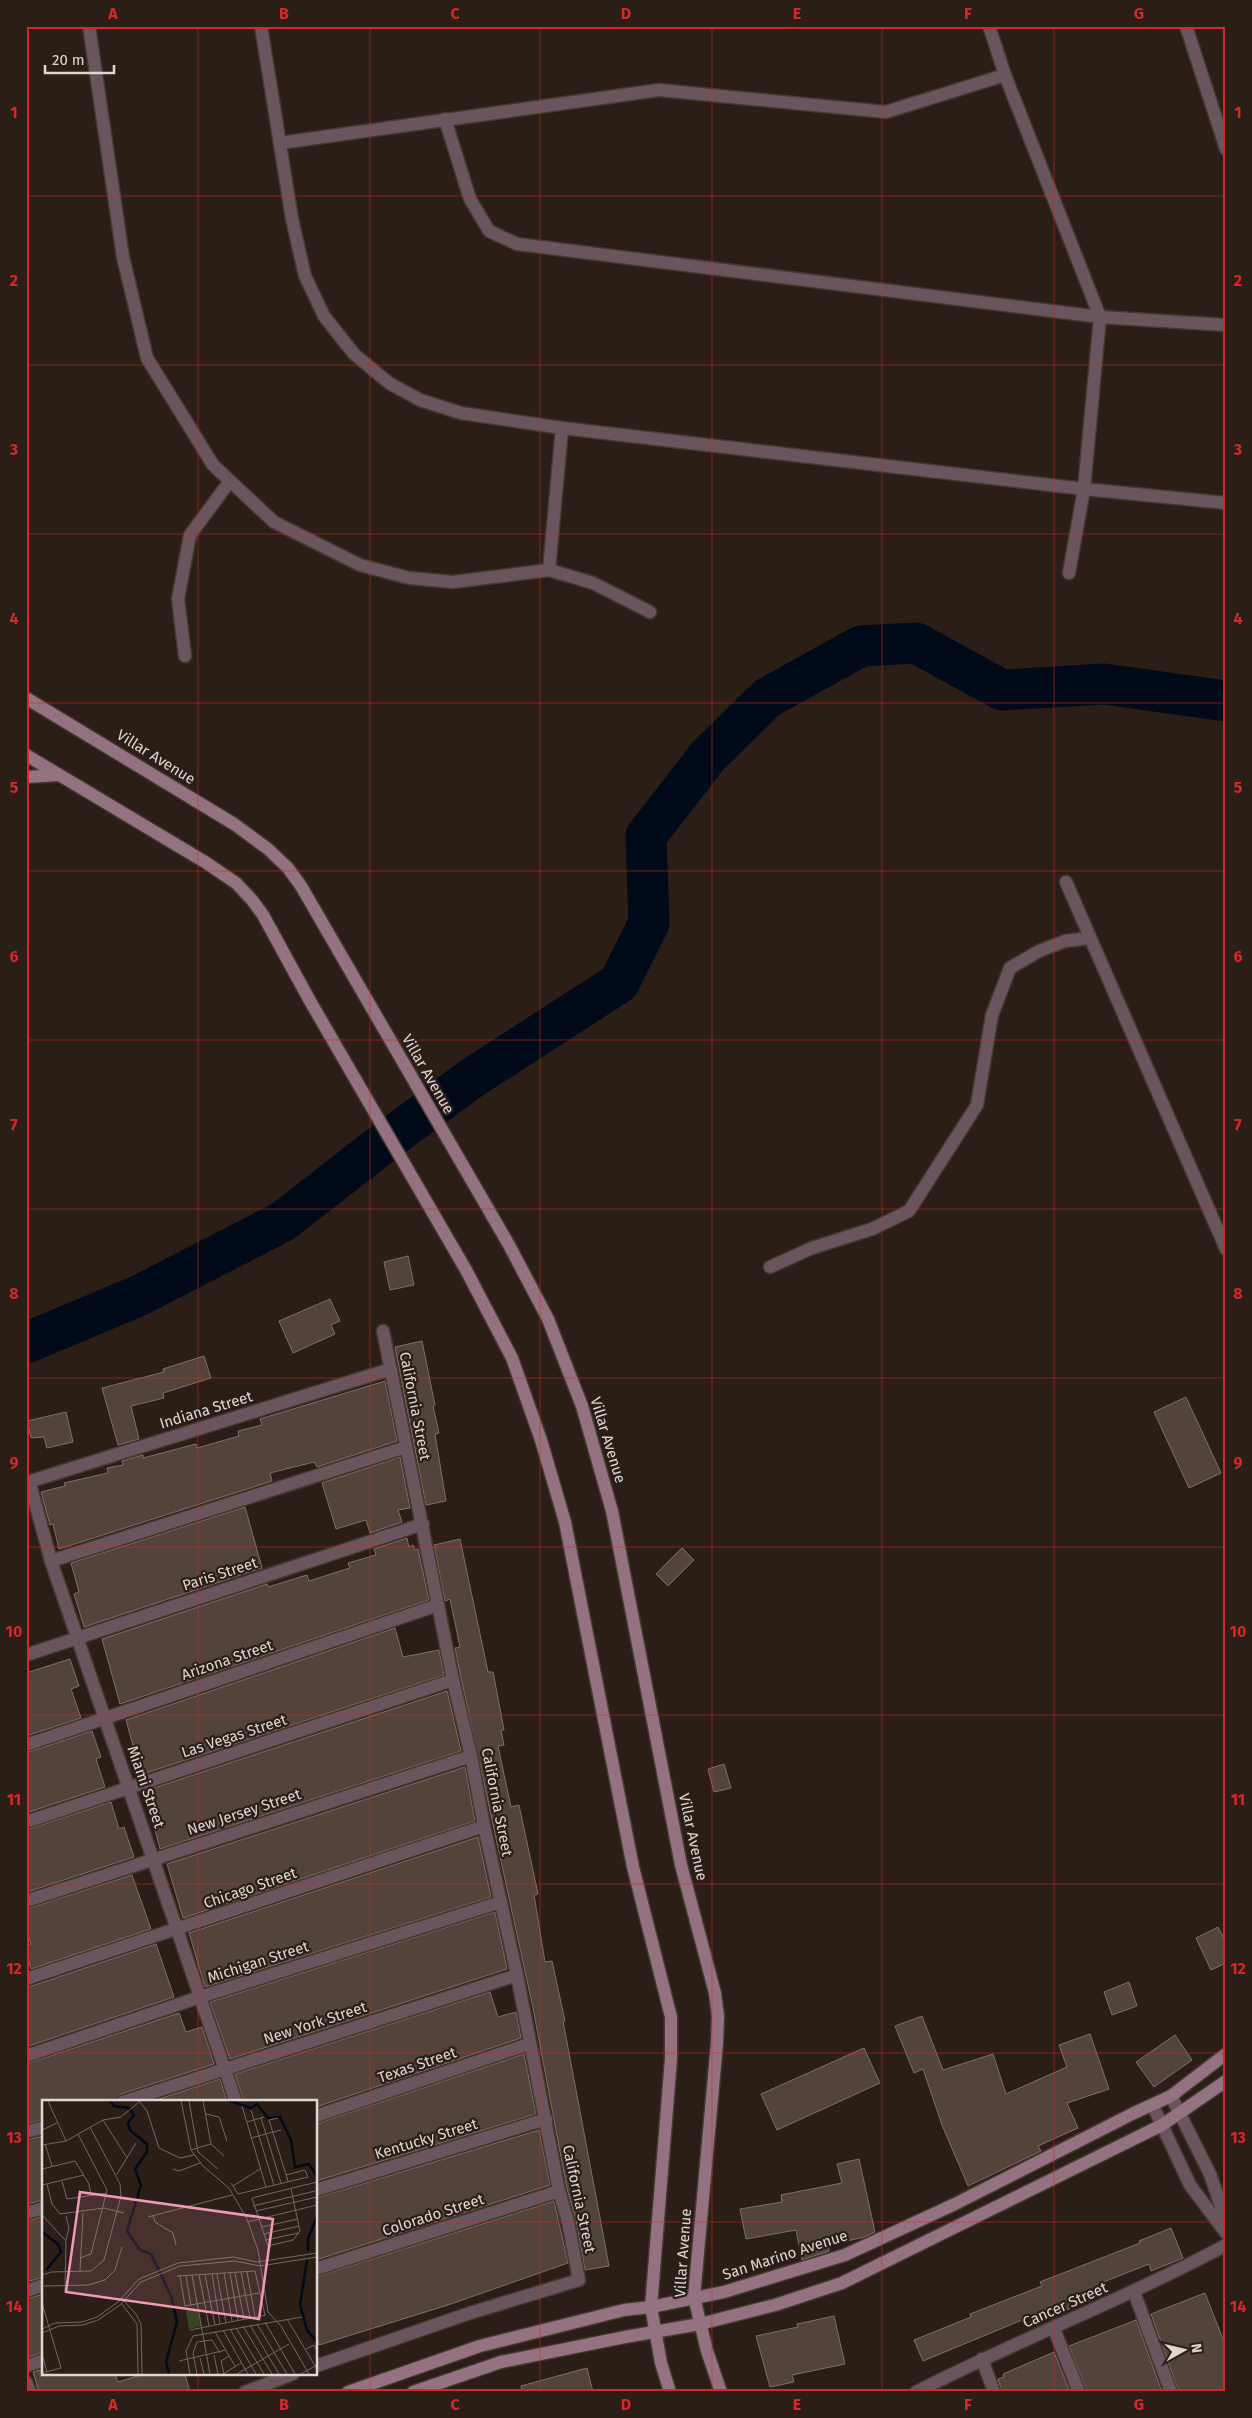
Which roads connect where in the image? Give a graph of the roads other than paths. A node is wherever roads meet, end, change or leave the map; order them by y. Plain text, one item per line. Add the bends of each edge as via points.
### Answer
1 (89, 26) edge
2 (261, 26) edge
3 (989, 26) edge
4 (1186, 26) edge
5 (1005, 75) junction
6 (445, 119) junction
7 (280, 143) junction
8 (1225, 144) edge
9 (1100, 317) junction
10 (1226, 325) edge
11 (562, 428) junction
12 (230, 481) junction
13 (1084, 490) junction
14 (1226, 503) edge
15 (548, 570) junction
16 (1069, 573) dead end
17 (650, 612) dead end
18 (185, 656) dead end
19 (26, 698) edge
20 (26, 756) edge
21 (58, 775) junction
22 (26, 778) edge
23 (1066, 882) dead end
24 (1090, 938) junction
25 (1226, 1249) edge
26 (770, 1267) dead end
27 (383, 1330) dead end
28 (391, 1369) junction
29 (406, 1447) junction
30 (31, 1481) joint
31 (423, 1524) junction
32 (51, 1561) junction
33 (438, 1605) junction
34 (78, 1638) junction
35 (26, 1655) edge
36 (453, 1680) junction
37 (105, 1719) junction
38 (26, 1745) edge
39 (471, 1756) junction
40 (129, 1788) junction
41 (26, 1822) edge
42 (484, 1826) junction
43 (153, 1859) junction
44 (26, 1901) edge
45 (501, 1902) junction
46 (177, 1930) junction
47 (517, 1975) junction
48 (26, 1979) edge
49 (200, 1997) junction
50 (529, 2044) junction
51 (1226, 2054) edge
52 (26, 2056) edge
53 (225, 2070) junction
54 (1226, 2081) edge
55 (1171, 2096) junction
56 (129, 2100) edge
57 (235, 2100) edge
58 (1153, 2106) junction
59 (1179, 2113) junction
60 (318, 2115) edge
61 (546, 2119) junction
62 (1162, 2125) junction
63 (42, 2128) edge
64 (26, 2132) edge
65 (318, 2189) edge
66 (559, 2191) junction
67 (42, 2209) edge
68 (26, 2214) edge
69 (1226, 2221) edge
70 (1226, 2233) edge
71 (1226, 2245) edge
72 (318, 2268) edge
73 (42, 2286) edge
74 (26, 2291) edge
75 (1134, 2292) junction
76 (694, 2298) junction
77 (651, 2307) junction
78 (700, 2324) junction
79 (1054, 2328) junction
80 (654, 2333) junction
81 (982, 2359) junction
82 (42, 2361) edge
83 (318, 2364) edge
84 (26, 2366) edge
85 (288, 2376) edge
86 (26, 2382) edge
87 (30, 2392) edge
88 (245, 2392) edge
89 (348, 2392) edge
90 (413, 2392) edge
91 (670, 2392) edge
92 (721, 2392) edge
93 (916, 2392) edge
94 (994, 2392) edge
95 (1079, 2392) edge
96 (1171, 2392) edge

1 - 12 street via 123,257 147,358 213,464
2 - 7 street
3 - 5 street
4 - 8 street
5 - 6 street via 886,112 659,90
5 - 9 street
6 - 7 street
6 - 9 street via 470,199 489,231 517,244
7 - 11 street via 292,219 306,276 324,316 354,354 389,383 420,400 461,413
9 - 10 street
9 - 13 street
11 - 13 street
11 - 15 street
12 - 15 street via 274,522 360,565 409,578 453,582
12 - 18 street via 190,535 178,599
13 - 14 street
13 - 16 street
15 - 17 street via 593,583
19 - 76 main road, Villar Avenue via 234,824 288,868 509,1245 548,1319 582,1406 612,1512 681,1865 715,1993 717,2043
20 - 21 main road, Villar Avenue
21 - 22 main road
21 - 77 main road, Villar Avenue via 236,883 263,915 466,1270 512,1358 562,1513 632,1866 671,2017 671,2059
23 - 24 street
24 - 25 street
24 - 26 street via 1065,941 1010,968 992,1015 977,1105 909,1211 872,1229 812,1248
27 - 28 street, California Street
28 - 29 street, California Street
28 - 30 street, Indiana Street
29 - 31 street, California Street
29 - 32 street
30 - 32 street, Miami Street
31 - 33 street, California Street
31 - 34 street, Paris Street
32 - 34 street, Miami Street
33 - 36 street, California Street
33 - 37 street, Arizona Street
34 - 35 street, Paris Street
34 - 37 street, Miami Street
36 - 39 street, California Street
36 - 40 street, Las Vegas Street
37 - 38 street, Arizona Street
37 - 40 street, Miami Street
39 - 42 street, California Street
39 - 43 street, New Jersey Street
40 - 41 street, Las Vegas Street
40 - 43 street, Miami Street
42 - 45 street, California Street
42 - 46 street, Chicago Street
43 - 44 street, New Jersey Street
43 - 46 street, Miami Street
45 - 47 street, California Street
45 - 49 street, Michigan Street
46 - 48 street, Chicago Street
46 - 49 street, Miami Street
47 - 50 street, California Street
47 - 53 street, New York Street
49 - 52 street, Michigan Street
49 - 53 street, Miami Street
50 - 60 street, Texas Street
50 - 61 street, California Street
51 - 55 main road, San Marino Avenue
53 - 56 street, New York Street
53 - 57 street, Miami Street
54 - 59 main road
55 - 58 main road, San Marino Avenue
55 - 59 street
58 - 62 street
58 - 76 main road, San Marino Avenue via 845,2255
59 - 62 main road
59 - 69 street via 1210,2174
61 - 65 street, Kentucky Street
61 - 66 street, California Street
62 - 70 street via 1190,2185
62 - 78 main road via 842,2283 775,2305
63 - 64 street
66 - 72 street, Colorado Street
66 - 83 street, California Street via 580,2280
67 - 68 street
71 - 75 street, Cancer Street
73 - 74 street
75 - 79 street, Cancer Street
75 - 96 street
76 - 77 main road, San Marino Avenue
76 - 78 main road, Villar Avenue
77 - 80 main road, Villar Avenue
77 - 89 main road, San Marino Avenue via 624,2310 480,2346
78 - 80 main road
78 - 92 main road, Villar Avenue
79 - 81 street, Cancer Street
79 - 95 street
80 - 90 main road via 501,2362
80 - 91 main road, Villar Avenue
81 - 93 street, Cancer Street
81 - 94 street
82 - 84 street
85 - 88 street
86 - 87 street

